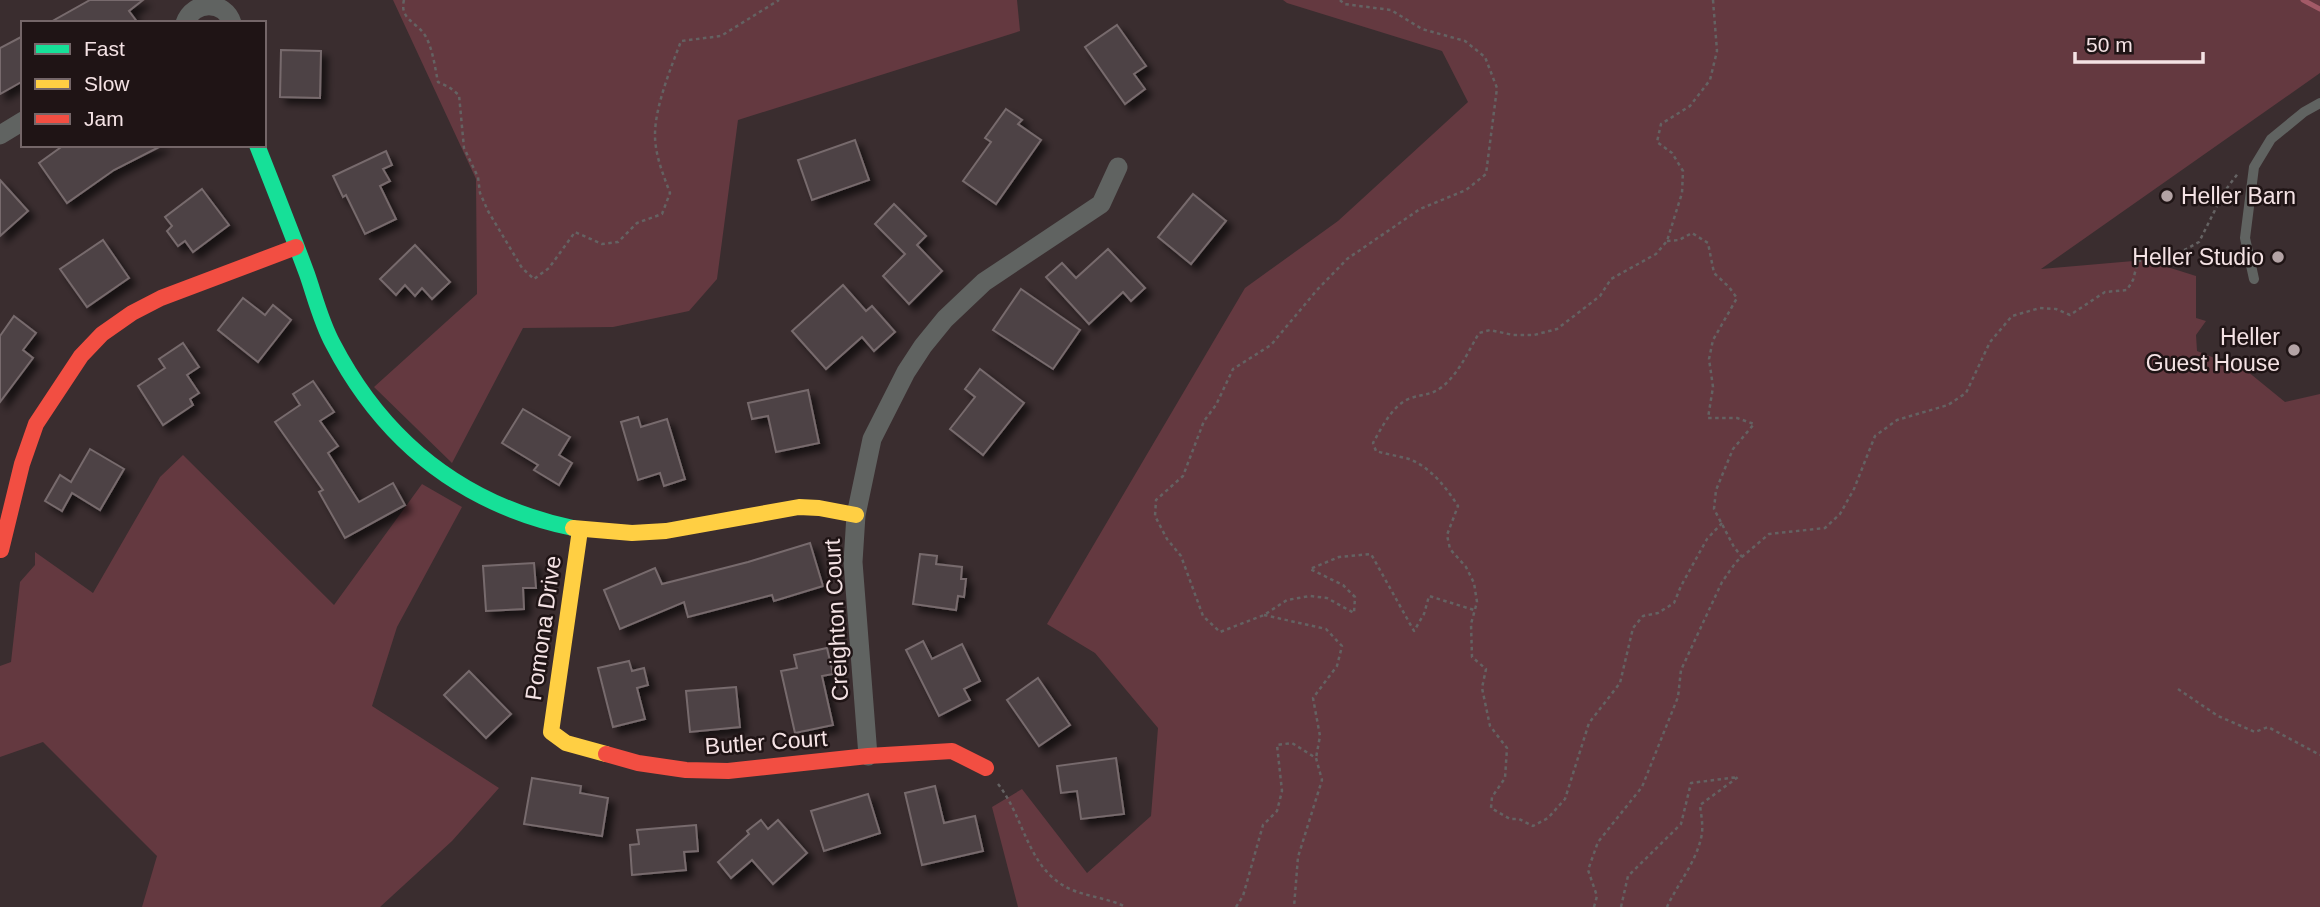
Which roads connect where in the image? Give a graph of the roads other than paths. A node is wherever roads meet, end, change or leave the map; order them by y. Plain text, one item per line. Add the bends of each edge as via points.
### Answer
1 (191, 10) edge
2 (231, 21) edge
3 (2320, 103) edge
4 (21, 122) edge
5 (0, 135) edge
6 (258, 147) edge
7 (1118, 167) dead end
8 (296, 247) junction
9 (2254, 279) dead end
10 (856, 515) junction
11 (580, 530) junction
12 (1, 550) edge
13 (551, 732) joint
14 (868, 756) junction
15 (986, 768) road end

1 - 2 street via 204,4 220,6
3 - 9 lane via 2271,139 2254,167 2245,238
4 - 5 street
6 - 8 street
7 - 10 street, Creighton Court via 1101,204 984,282 923,346 872,439
8 - 11 street via 331,341 372,407 397,436 450,480 490,502 547,524
8 - 12 street via 161,298 102,334 80,356 36,424
10 - 11 street via 815,507 784,508 663,531
10 - 14 street, Creighton Court via 853,562
11 - 13 street, Pomona Drive
13 - 14 street, Butler Court via 566,743 638,763 687,770 728,771
14 - 15 street, Butler Court via 952,751

